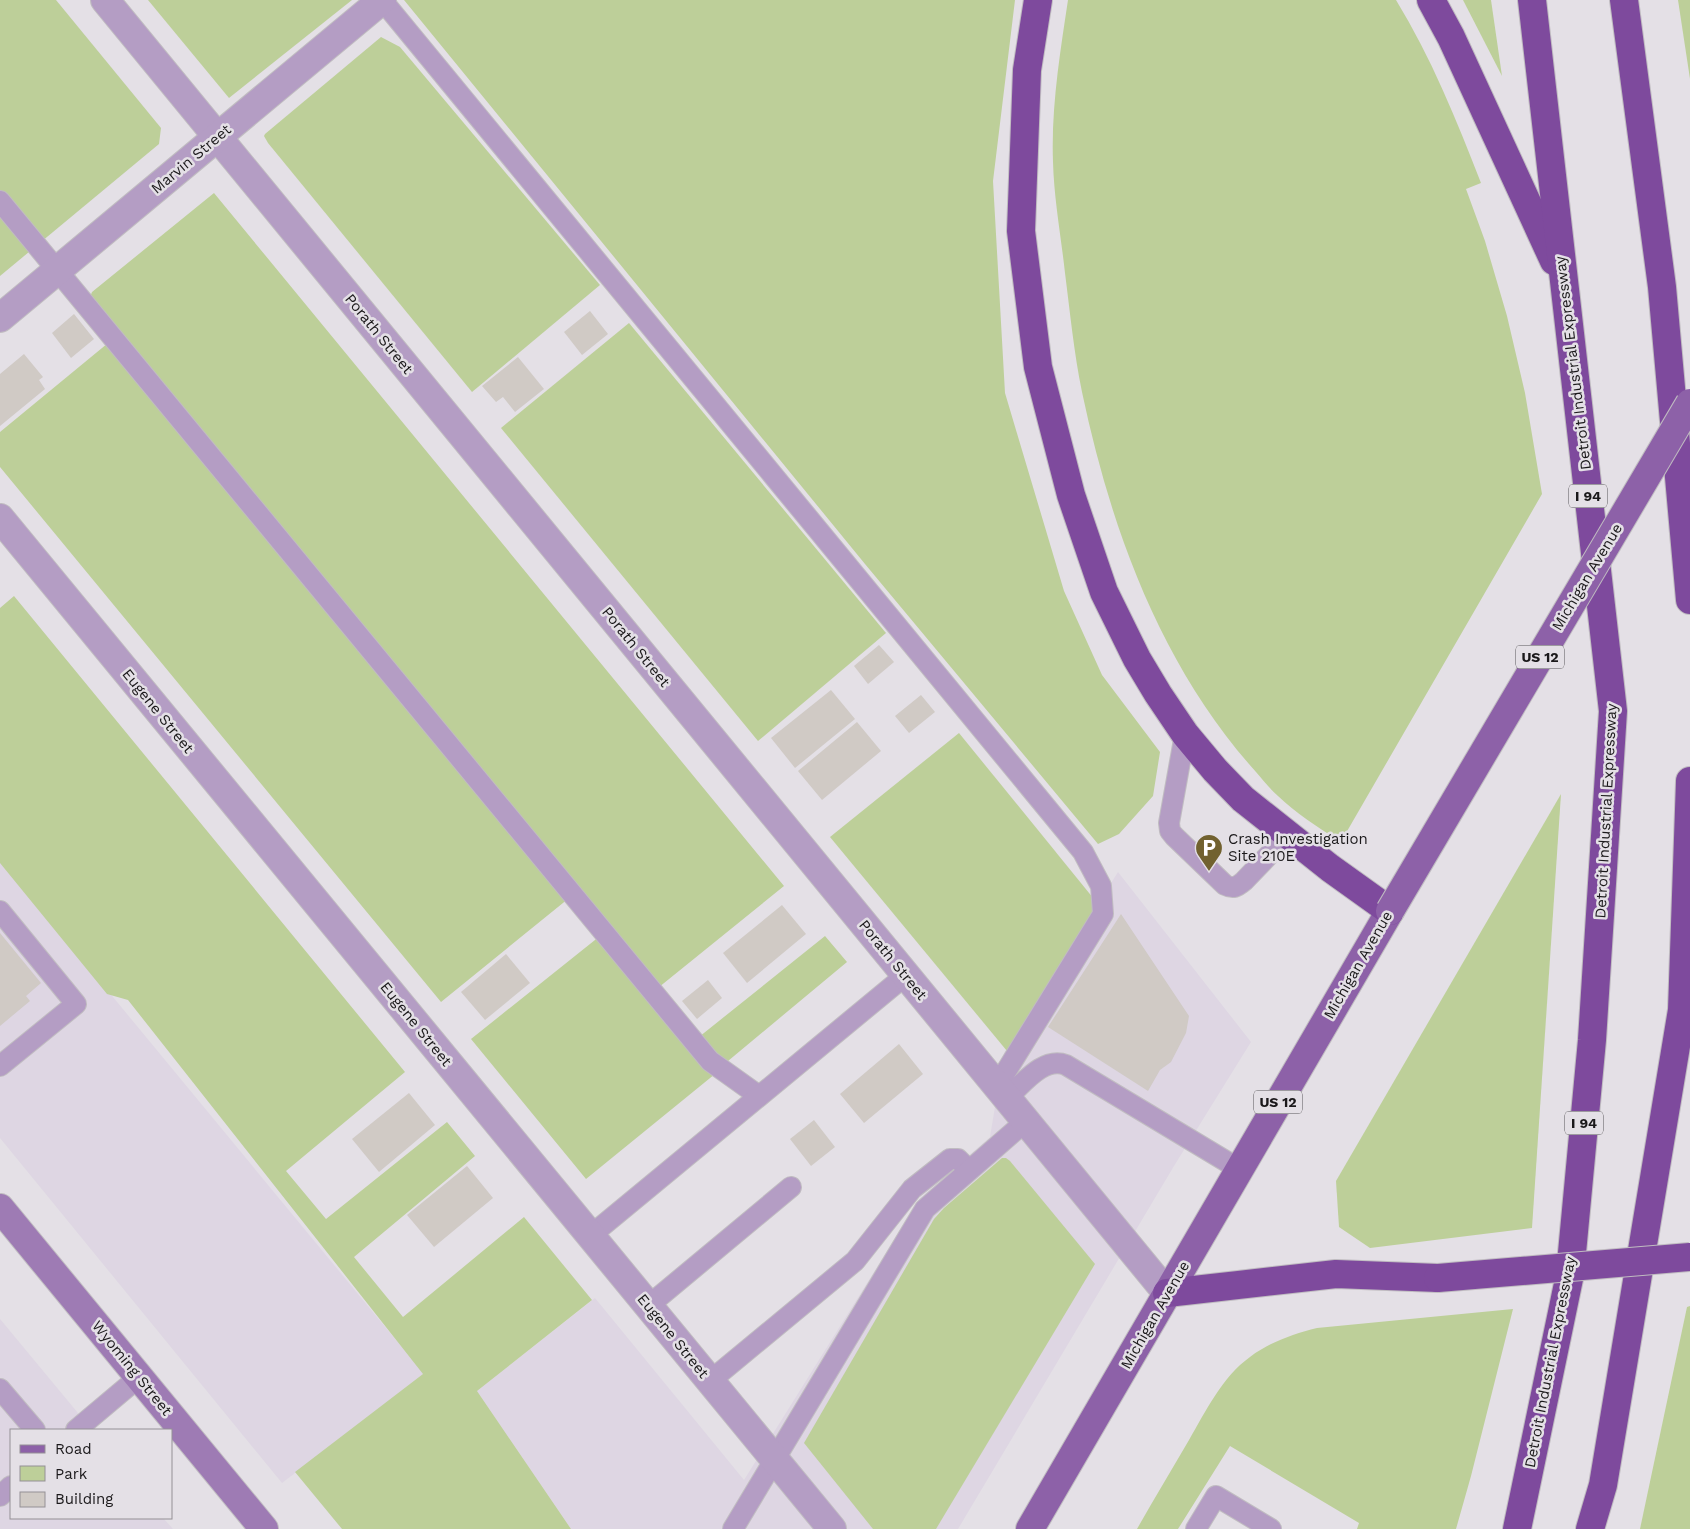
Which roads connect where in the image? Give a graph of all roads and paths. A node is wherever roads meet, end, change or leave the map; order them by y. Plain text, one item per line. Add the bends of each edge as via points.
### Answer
1 (105, 0) edge
2 (382, 0) edge
3 (1038, 0) edge
4 (1431, 0) edge
5 (1532, 0) edge
6 (1624, 0) edge
7 (217, 137) junction
8 (0, 201) edge
9 (57, 270) junction
10 (1563, 281) junction
11 (0, 318) edge
12 (1690, 403) edge
13 (0, 518) edge
14 (1690, 600) edge
15 (1185, 734) junction
16 (1690, 781) edge
17 (1288, 835) junction
18 (0, 911) edge
19 (1390, 911) junction
20 (906, 975) junction
21 (0, 1066) edge
22 (1002, 1092) junction
23 (759, 1096) junction
24 (1026, 1122) junction
25 (1239, 1169) junction
26 (969, 1170) junction
27 (791, 1187) dead end
28 (0, 1208) edge
29 (590, 1236) junction
30 (1690, 1258) edge
31 (1167, 1294) junction
32 (648, 1306) junction
33 (139, 1377) junction
34 (710, 1381) junction
35 (0, 1389) edge
36 (34, 1429) edge
37 (77, 1429) edge
38 (774, 1460) junction
39 (10, 1487) edge
40 (0, 1496) edge
41 (264, 1529) edge
42 (733, 1529) edge
43 (832, 1529) edge
44 (1030, 1529) edge
45 (1196, 1529) edge
46 (1271, 1529) edge
47 (1517, 1529) edge
48 (1590, 1529) edge

1 - 7 street, Porath Street
2 - 7 street, Marvin Street
2 - 22 lane via 1083,852 1101,886 1103,914
3 - 15 highway via 1027,70 1021,231 1038,367 1071,495 1104,592 1137,659
4 - 10 highway
5 - 10 highway, Detroit Industrial Expressway / I 94
6 - 14 highway via 1662,287
7 - 9 street, Marvin Street
7 - 20 street, Porath Street
8 - 9 lane
9 - 11 street, Marvin Street
9 - 23 lane via 710,1061
10 - 47 highway, Detroit Industrial Expressway / I 94 via 1614,712 1592,1040 1570,1274
12 - 19 main road, Michigan Avenue / US 12, bridge
13 - 29 street, Eugene Street
15 - 17 highway via 1243,799
15 - 17 lane via 1169,823 1174,836 1231,888 1244,881
16 - 48 highway via 1682,1010 1603,1485
17 - 19 highway
18 - 21 lane via 76,1004
19 - 25 main road, Michigan Avenue / US 12
20 - 22 street, Porath Street
20 - 23 lane
22 - 24 street, Porath Street
22 - 25 lane via 1040,1068 1059,1062
23 - 29 lane
24 - 26 lane
24 - 31 street, Porath Street
25 - 31 main road, Michigan Avenue / US 12
26 - 34 lane via 958,1159 950,1159 912,1189 855,1260
26 - 38 lane via 925,1209
27 - 32 lane
28 - 33 main road, Wyoming Street
29 - 32 street, Eugene Street
30 - 31 highway, bridge via 1438,1278 1336,1274
31 - 44 main road, Michigan Avenue / US 12
32 - 34 street, Eugene Street
33 - 37 lane
33 - 41 main road, Wyoming Street
34 - 38 street, Eugene Street
35 - 36 lane
38 - 42 lane
38 - 43 street, Eugene Street
39 - 40 lane
45 - 46 lane via 1216,1496

